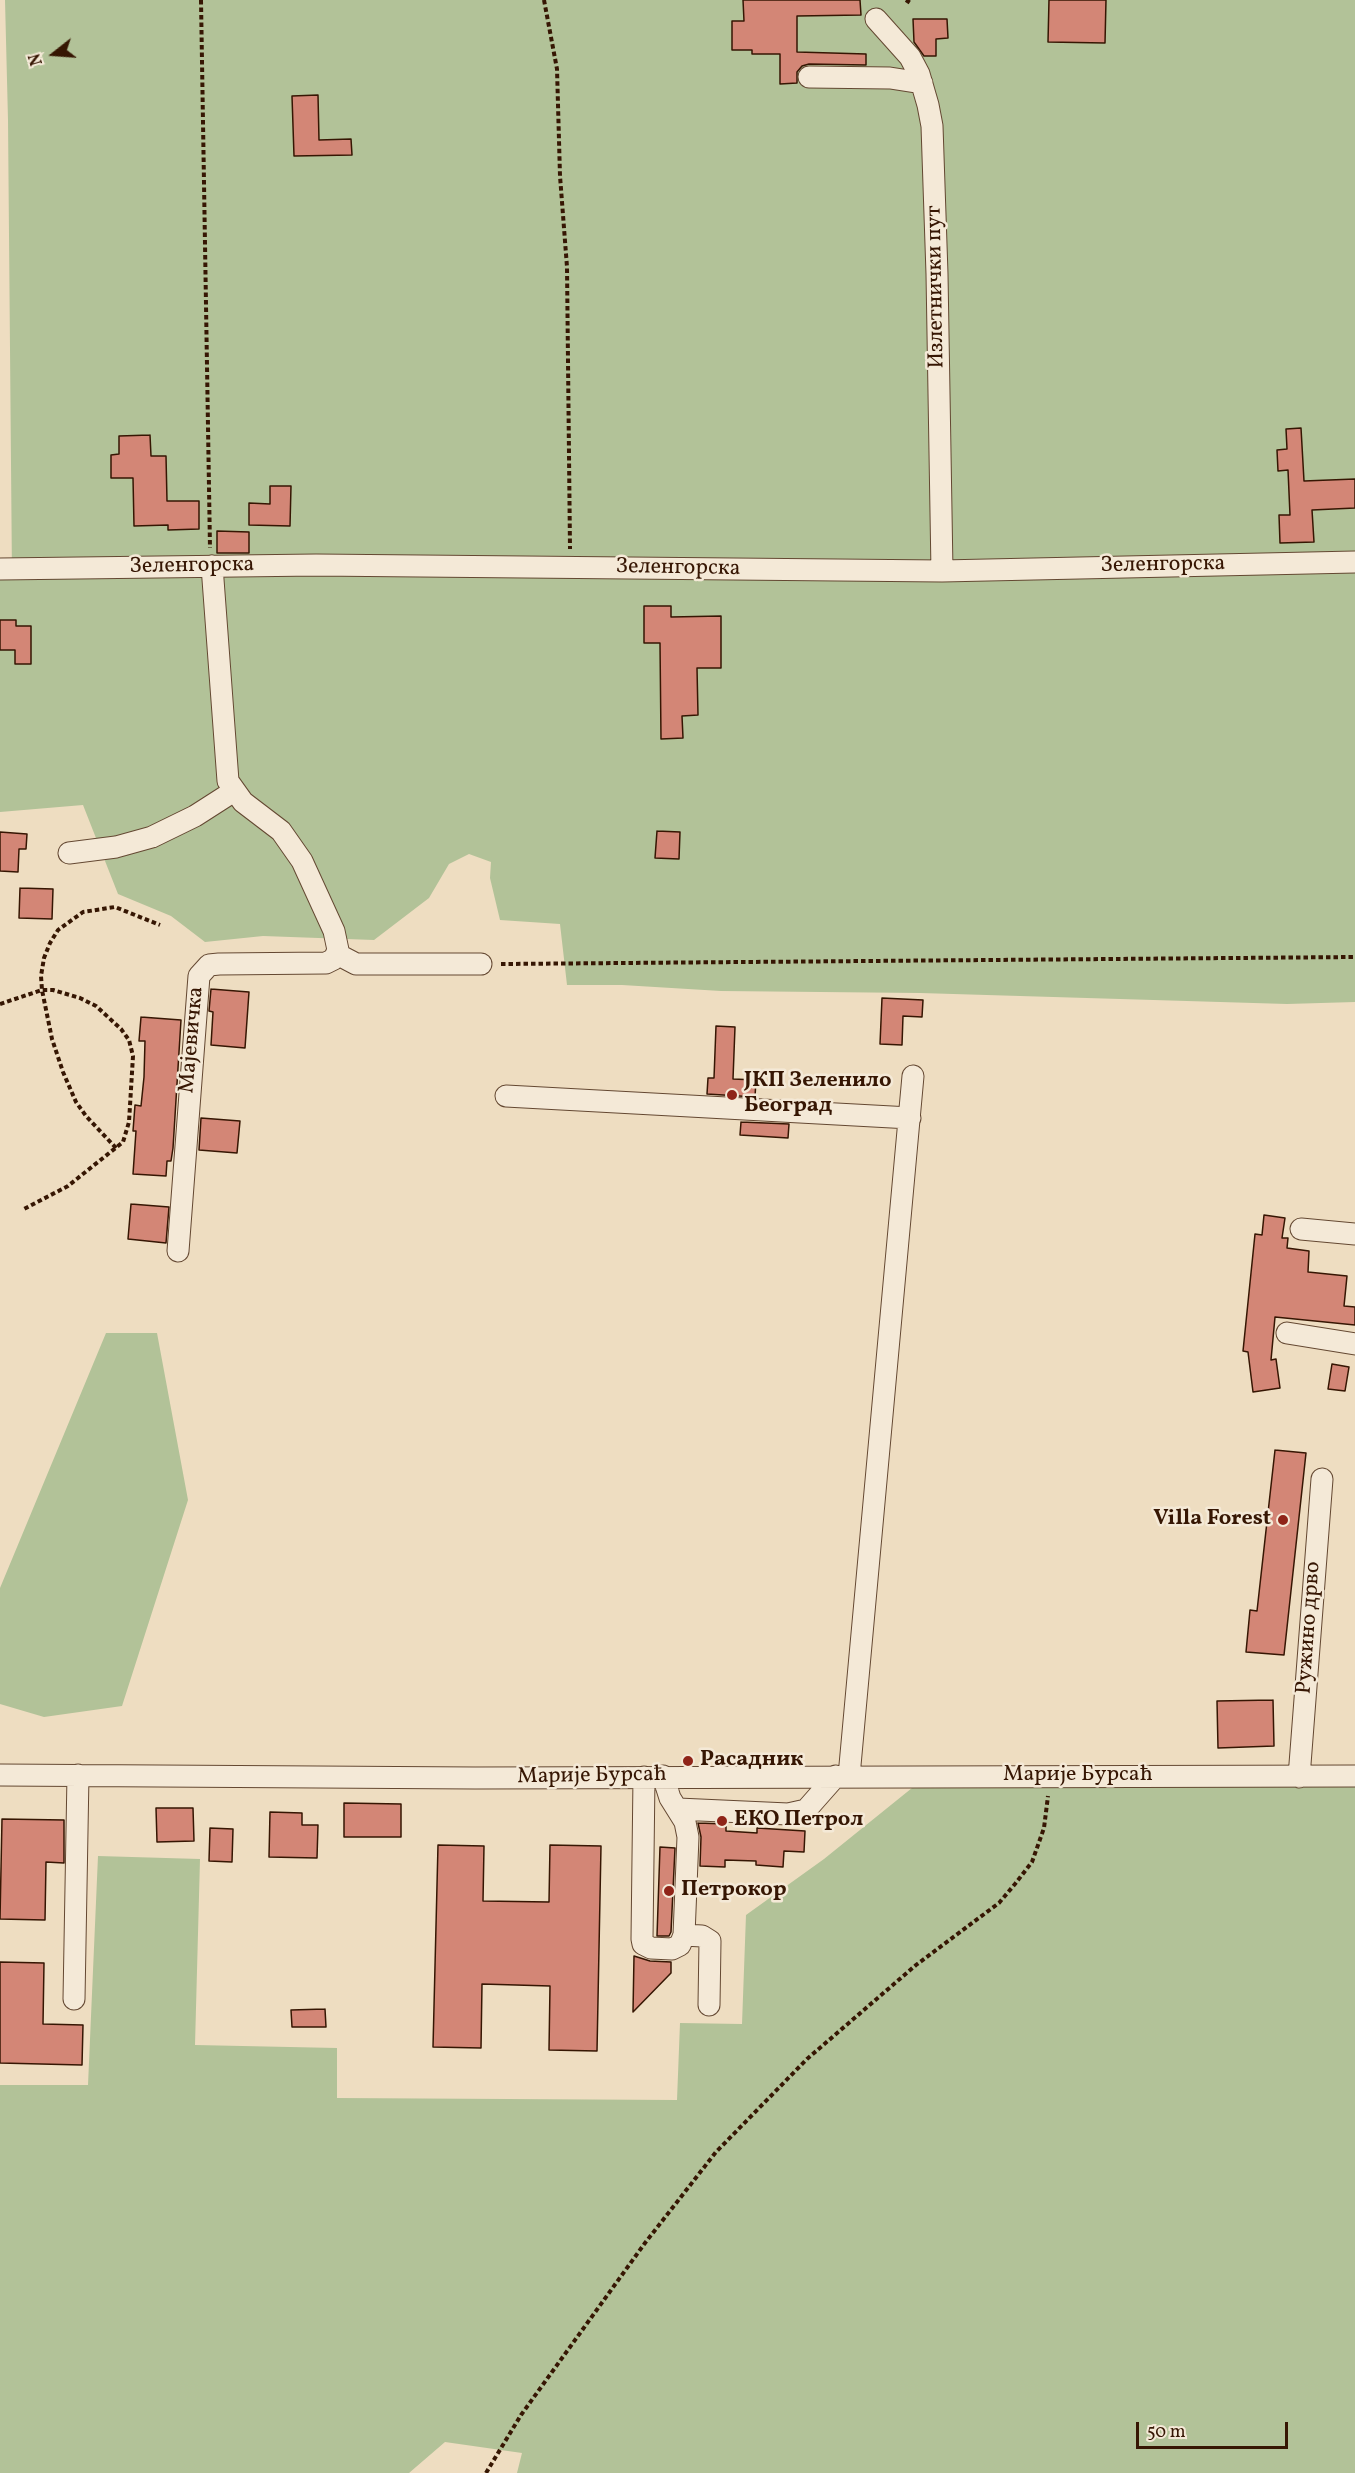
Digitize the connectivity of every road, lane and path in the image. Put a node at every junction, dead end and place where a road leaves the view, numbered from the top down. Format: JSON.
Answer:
{"nodes":[{"id":1,"x":201,"y":0,"type":"edge"},
{"id":2,"x":543,"y":0,"type":"edge"},
{"id":3,"x":906,"y":0,"type":"edge"},
{"id":4,"x":912,"y":4,"type":"dead end"},
{"id":5,"x":876,"y":19,"type":"dead end"},
{"id":6,"x":809,"y":77,"type":"dead end"},
{"id":7,"x":922,"y":83,"type":"junction"},
{"id":8,"x":1355,"y":562,"type":"edge"},
{"id":9,"x":212,"y":566,"type":"junction"},
{"id":10,"x":570,"y":568,"type":"junction"},
{"id":11,"x":0,"y":569,"type":"edge"},
{"id":12,"x":942,"y":571,"type":"junction"},
{"id":13,"x":234,"y":791,"type":"junction"},
{"id":14,"x":69,"y":853,"type":"dead end"},
{"id":15,"x":160,"y":925,"type":"dead end"},
{"id":16,"x":337,"y":954,"type":"junction"},
{"id":17,"x":1355,"y":957,"type":"edge"},
{"id":18,"x":482,"y":964,"type":"joint"},
{"id":19,"x":42,"y":990,"type":"junction"},
{"id":20,"x":0,"y":1004,"type":"edge"},
{"id":21,"x":913,"y":1076,"type":"dead end"},
{"id":22,"x":506,"y":1095,"type":"dead end"},
{"id":23,"x":910,"y":1118,"type":"junction"},
{"id":24,"x":116,"y":1148,"type":"junction"},
{"id":25,"x":24,"y":1209,"type":"dead end"},
{"id":26,"x":1301,"y":1229,"type":"dead end"},
{"id":27,"x":1355,"y":1234,"type":"edge"},
{"id":28,"x":178,"y":1251,"type":"dead end"},
{"id":29,"x":1287,"y":1333,"type":"dead end"},
{"id":30,"x":1355,"y":1344,"type":"edge"},
{"id":31,"x":1322,"y":1479,"type":"dead end"},
{"id":32,"x":0,"y":1761,"type":"edge"},
{"id":33,"x":45,"y":1774,"type":"junction"},
{"id":34,"x":0,"y":1775,"type":"edge"},
{"id":35,"x":78,"y":1775,"type":"junction"},
{"id":36,"x":842,"y":1776,"type":"junction"},
{"id":37,"x":1050,"y":1776,"type":"junction"},
{"id":38,"x":1355,"y":1776,"type":"edge"},
{"id":39,"x":653,"y":1777,"type":"junction"},
{"id":40,"x":1299,"y":1777,"type":"junction"},
{"id":41,"x":678,"y":1809,"type":"junction"},
{"id":42,"x":684,"y":1935,"type":"junction"},
{"id":43,"x":74,"y":1999,"type":"dead end"},
{"id":44,"x":709,"y":2005,"type":"dead end"},
{"id":45,"x":486,"y":2473,"type":"edge"}],
"edges":[{"from":1,"to":9,"type":"path"},
{"from":2,"to":10,"type":"path"},
{"from":3,"to":4,"type":"path"},
{"from":5,"to":7,"type":"street","name":"Излетнички пут"},
{"from":6,"to":7,"type":"street"},
{"from":7,"to":12,"type":"street","name":"Излетнички пут"},
{"from":8,"to":12,"type":"street","name":"Зеленгорска"},
{"from":9,"to":10,"type":"street","name":"Зеленгорска"},
{"from":9,"to":11,"type":"street","name":"Зеленгорска"},
{"from":9,"to":13,"type":"street"},
{"from":10,"to":12,"type":"street","name":"Зеленгорска"},
{"from":13,"to":14,"type":"street"},
{"from":13,"to":16,"type":"street"},
{"from":15,"to":19,"type":"path"},
{"from":16,"to":18,"type":"street"},
{"from":16,"to":28,"type":"street","name":"Мајевичка"},
{"from":17,"to":18,"type":"path"},
{"from":19,"to":20,"type":"path"},
{"from":19,"to":24,"type":"path"},
{"from":19,"to":24,"type":"path"},
{"from":21,"to":23,"type":"street"},
{"from":22,"to":23,"type":"street"},
{"from":23,"to":36,"type":"street"},
{"from":24,"to":25,"type":"path"},
{"from":26,"to":27,"type":"street"},
{"from":29,"to":30,"type":"street"},
{"from":31,"to":40,"type":"street","name":"Ружино дрво"},
{"from":32,"to":33,"type":"street","name":"Марије Бурсаћ"},
{"from":33,"to":34,"type":"street","name":"Марије Бурсаћ"},
{"from":33,"to":35,"type":"street","name":"Марије Бурсаћ"},
{"from":35,"to":39,"type":"street","name":"Марије Бурсаћ"},
{"from":35,"to":43,"type":"street"},
{"from":36,"to":37,"type":"street","name":"Марије Бурсаћ"},
{"from":36,"to":39,"type":"street","name":"Марије Бурсаћ"},
{"from":36,"to":41,"type":"street"},
{"from":37,"to":40,"type":"street","name":"Марије Бурсаћ"},
{"from":37,"to":45,"type":"path"},
{"from":38,"to":40,"type":"street","name":"Марије Бурсаћ"},
{"from":39,"to":41,"type":"street"},
{"from":39,"to":42,"type":"street"},
{"from":41,"to":42,"type":"street"},
{"from":42,"to":44,"type":"street"}]}
